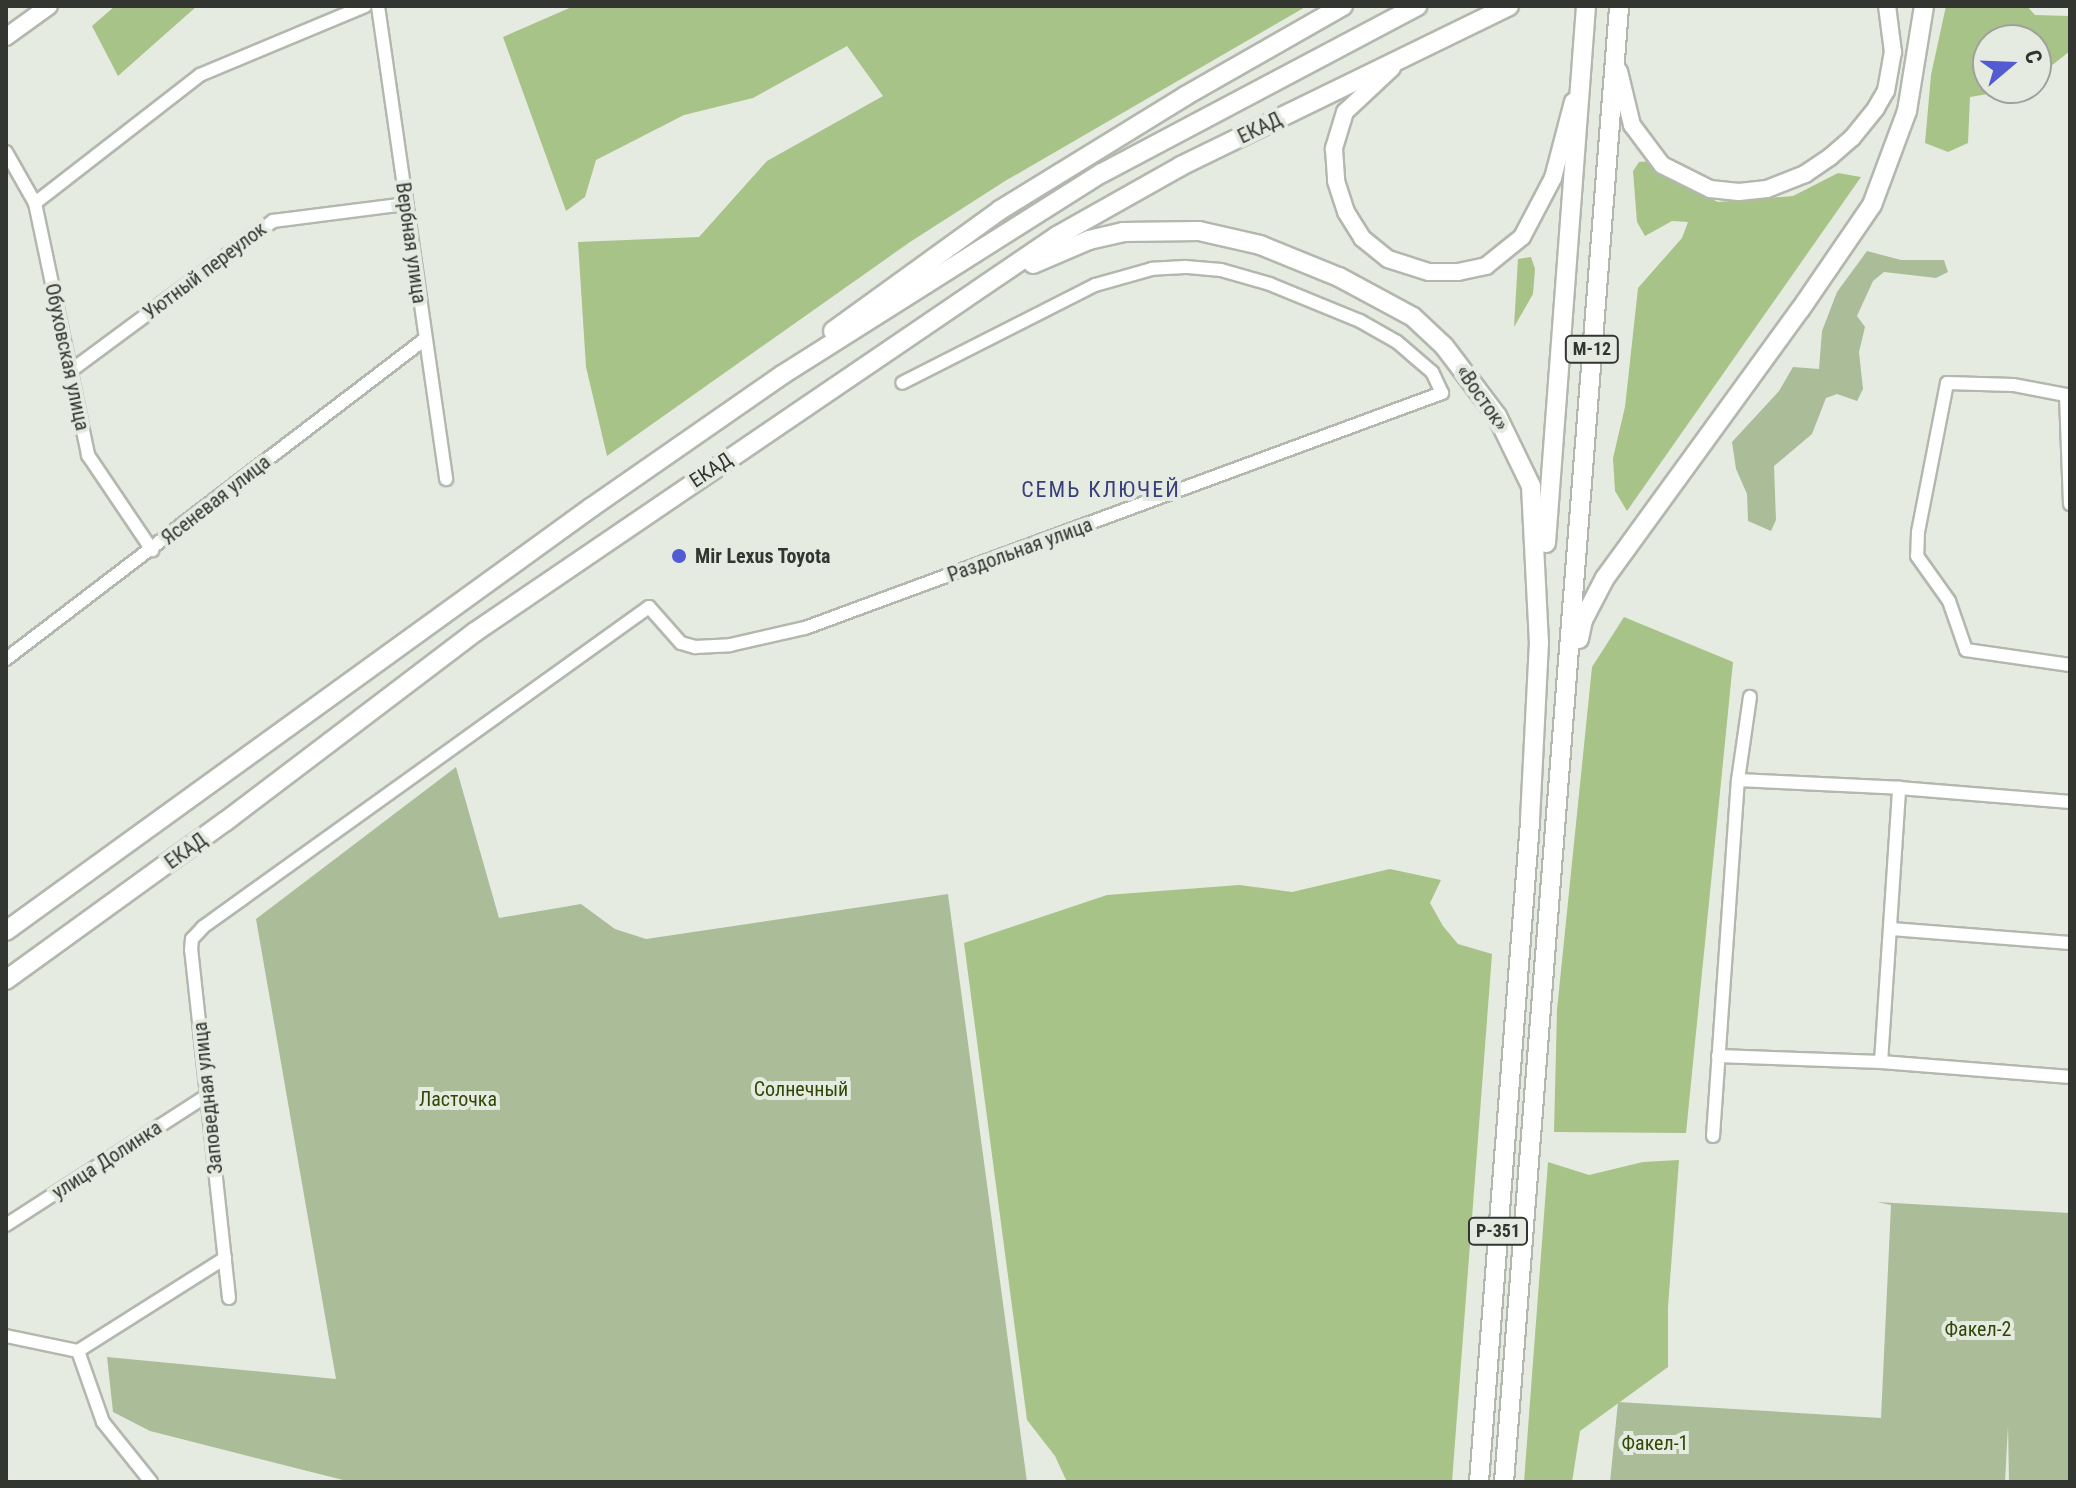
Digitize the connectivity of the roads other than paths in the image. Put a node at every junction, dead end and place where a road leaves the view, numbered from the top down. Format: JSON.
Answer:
{"nodes":[{"id":1,"x":49,"y":6,"type":"edge"},
{"id":2,"x":365,"y":6,"type":"edge"},
{"id":3,"x":378,"y":6,"type":"edge"},
{"id":4,"x":1343,"y":6,"type":"edge"},
{"id":5,"x":1418,"y":6,"type":"edge"},
{"id":6,"x":1509,"y":6,"type":"edge"},
{"id":7,"x":1619,"y":6,"type":"edge"},
{"id":8,"x":1887,"y":6,"type":"edge"},
{"id":9,"x":1924,"y":6,"type":"edge"},
{"id":10,"x":1586,"y":12,"type":"edge"},
{"id":11,"x":6,"y":37,"type":"edge"},
{"id":12,"x":1412,"y":53,"type":"junction"},
{"id":13,"x":6,"y":152,"type":"edge"},
{"id":14,"x":35,"y":203,"type":"junction"},
{"id":15,"x":405,"y":204,"type":"junction"},
{"id":16,"x":956,"y":302,"type":"junction"},
{"id":17,"x":425,"y":339,"type":"junction"},
{"id":18,"x":69,"y":372,"type":"junction"},
{"id":19,"x":782,"y":375,"type":"junction"},
{"id":20,"x":902,"y":383,"type":"dead end"},
{"id":21,"x":446,"y":479,"type":"dead end"},
{"id":22,"x":2070,"y":504,"type":"edge"},
{"id":23,"x":152,"y":550,"type":"junction"},
{"id":24,"x":1539,"y":642,"type":"junction"},
{"id":25,"x":6,"y":659,"type":"edge"},
{"id":26,"x":2070,"y":665,"type":"edge"},
{"id":27,"x":1566,"y":692,"type":"junction"},
{"id":28,"x":1750,"y":697,"type":"dead end"},
{"id":29,"x":1738,"y":780,"type":"junction"},
{"id":30,"x":1899,"y":788,"type":"junction"},
{"id":31,"x":2070,"y":802,"type":"edge"},
{"id":32,"x":1891,"y":929,"type":"junction"},
{"id":33,"x":6,"y":931,"type":"edge"},
{"id":34,"x":192,"y":939,"type":"joint"},
{"id":35,"x":2070,"y":943,"type":"edge"},
{"id":36,"x":6,"y":980,"type":"edge"},
{"id":37,"x":1543,"y":983,"type":"joint"},
{"id":38,"x":1718,"y":1056,"type":"junction"},
{"id":39,"x":1881,"y":1062,"type":"junction"},
{"id":40,"x":2070,"y":1077,"type":"edge"},
{"id":41,"x":208,"y":1095,"type":"junction"},
{"id":42,"x":1713,"y":1136,"type":"dead end"},
{"id":43,"x":6,"y":1225,"type":"edge"},
{"id":44,"x":225,"y":1258,"type":"junction"},
{"id":45,"x":229,"y":1298,"type":"dead end"},
{"id":46,"x":6,"y":1336,"type":"edge"},
{"id":47,"x":78,"y":1351,"type":"junction"},
{"id":48,"x":151,"y":1482,"type":"edge"},
{"id":49,"x":1479,"y":1482,"type":"edge"},
{"id":50,"x":1504,"y":1482,"type":"edge"}],
"edges":[{"from":1,"to":11,"type":"main road"},
{"from":2,"to":14,"type":"street"},
{"from":3,"to":15,"type":"street","name":"Вербная улица"},
{"from":4,"to":19,"type":"highway"},
{"from":5,"to":19,"type":"highway","name":"ЕКАД"},
{"from":6,"to":12,"type":"highway","name":"ЕКАД"},
{"from":7,"to":8,"type":"main road"},
{"from":7,"to":27,"type":"highway","number":"М-12"},
{"from":9,"to":27,"type":"highway"},
{"from":10,"to":12,"type":"main road"},
{"from":10,"to":24,"type":"highway"},
{"from":12,"to":16,"type":"highway","name":"ЕКАД"},
{"from":13,"to":14,"type":"street","name":"Обуховская улица"},
{"from":14,"to":18,"type":"street","name":"Обуховская улица"},
{"from":15,"to":17,"type":"street","name":"Вербная улица"},
{"from":15,"to":18,"type":"street","name":"Уютный переулок"},
{"from":16,"to":24,"type":"highway","name":"«Восток»"},
{"from":16,"to":36,"type":"highway","name":"ЕКАД"},
{"from":17,"to":21,"type":"street","name":"Вербная улица"},
{"from":17,"to":23,"type":"street","name":"Ясеневая улица"},
{"from":18,"to":23,"type":"street","name":"Обуховская улица"},
{"from":19,"to":33,"type":"highway","name":"ЕКАД"},
{"from":20,"to":34,"type":"street","name":"Раздольная улица"},
{"from":22,"to":26,"type":"street"},
{"from":23,"to":25,"type":"street","name":"Ясеневая улица"},
{"from":24,"to":49,"type":"highway","name":"«Восток»","number":"Р-351"},
{"from":27,"to":37,"type":"highway","number":"М-12"},
{"from":28,"to":29,"type":"street"},
{"from":29,"to":30,"type":"street"},
{"from":29,"to":38,"type":"street"},
{"from":30,"to":31,"type":"street"},
{"from":30,"to":32,"type":"street"},
{"from":32,"to":35,"type":"street"},
{"from":32,"to":39,"type":"street"},
{"from":34,"to":41,"type":"street","name":"Заповедная улица"},
{"from":37,"to":50,"type":"highway","number":"Р-351"},
{"from":38,"to":39,"type":"street"},
{"from":38,"to":42,"type":"street"},
{"from":39,"to":40,"type":"street"},
{"from":41,"to":43,"type":"street","name":"улица Долинка"},
{"from":41,"to":44,"type":"street","name":"Заповедная улица"},
{"from":44,"to":45,"type":"street","name":"Заповедная улица"},
{"from":44,"to":47,"type":"street"},
{"from":46,"to":47,"type":"street"},
{"from":47,"to":48,"type":"street"}]}
